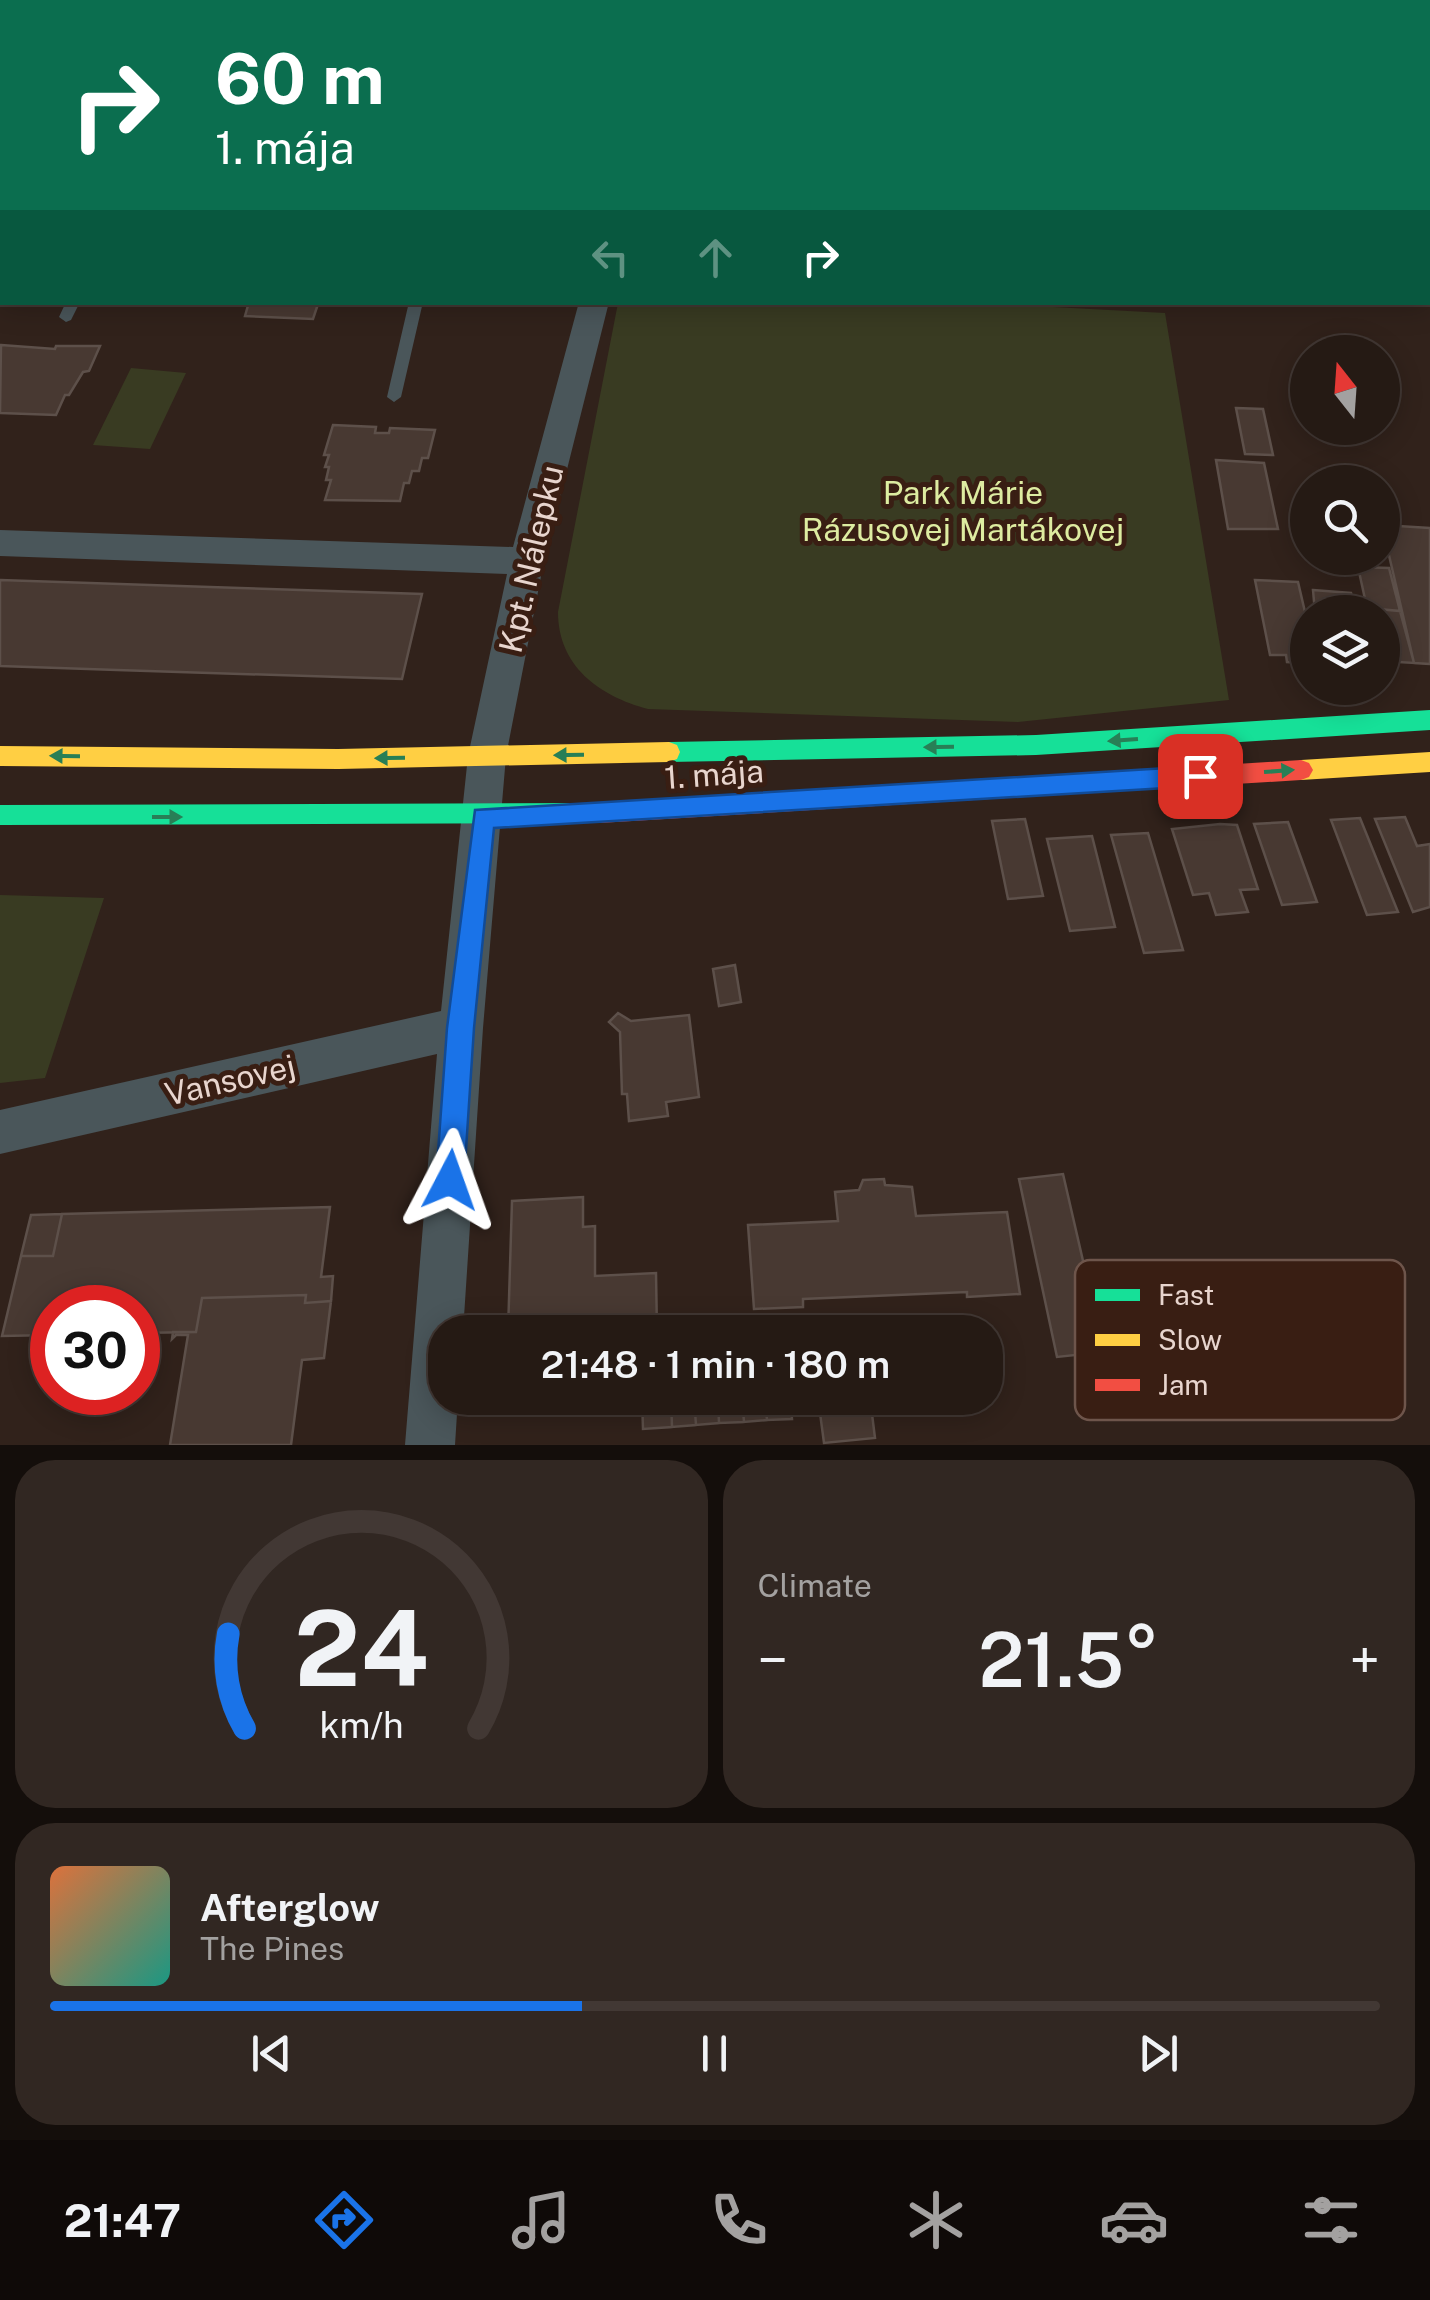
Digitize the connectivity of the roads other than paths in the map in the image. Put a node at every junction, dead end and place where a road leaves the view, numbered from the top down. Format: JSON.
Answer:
{"nodes":[{"id":1,"x":415,"y":305,"type":"edge"},
{"id":2,"x":593,"y":305,"type":"edge"},
{"id":3,"x":394,"y":397,"type":"dead end"},
{"id":4,"x":0,"y":543,"type":"edge"},
{"id":5,"x":527,"y":561,"type":"junction"},
{"id":6,"x":1430,"y":720,"type":"edge"},
{"id":7,"x":0,"y":756,"type":"edge"},
{"id":8,"x":488,"y":756,"type":"junction"},
{"id":9,"x":1430,"y":762,"type":"edge"},
{"id":10,"x":0,"y":815,"type":"edge"},
{"id":11,"x":483,"y":818,"type":"junction"},
{"id":12,"x":460,"y":1028,"type":"junction"},
{"id":13,"x":0,"y":1132,"type":"edge"},
{"id":14,"x":430,"y":1445,"type":"edge"}],
"edges":[{"from":1,"to":3,"type":"lane"},
{"from":2,"to":5,"type":"street","name":"Kpt. Nálepku"},
{"from":4,"to":5,"type":"street"},
{"from":5,"to":8,"type":"street","name":"Kpt. Nálepku"},
{"from":6,"to":8,"type":"main road","name":"1. mája","one_way":true},
{"from":8,"to":7,"type":"main road","name":"1. mája","one_way":true},
{"from":8,"to":11,"type":"street","name":"Kpt. Nálepku"},
{"from":11,"to":9,"type":"main road","name":"1. mája","one_way":true},
{"from":10,"to":11,"type":"main road","name":"1. mája","one_way":true},
{"from":11,"to":12,"type":"street","name":"Kpt. Nálepku"},
{"from":12,"to":13,"type":"street","name":"Vansovej"},
{"from":12,"to":14,"type":"street","name":"Kpt. Nálepku"}]}
